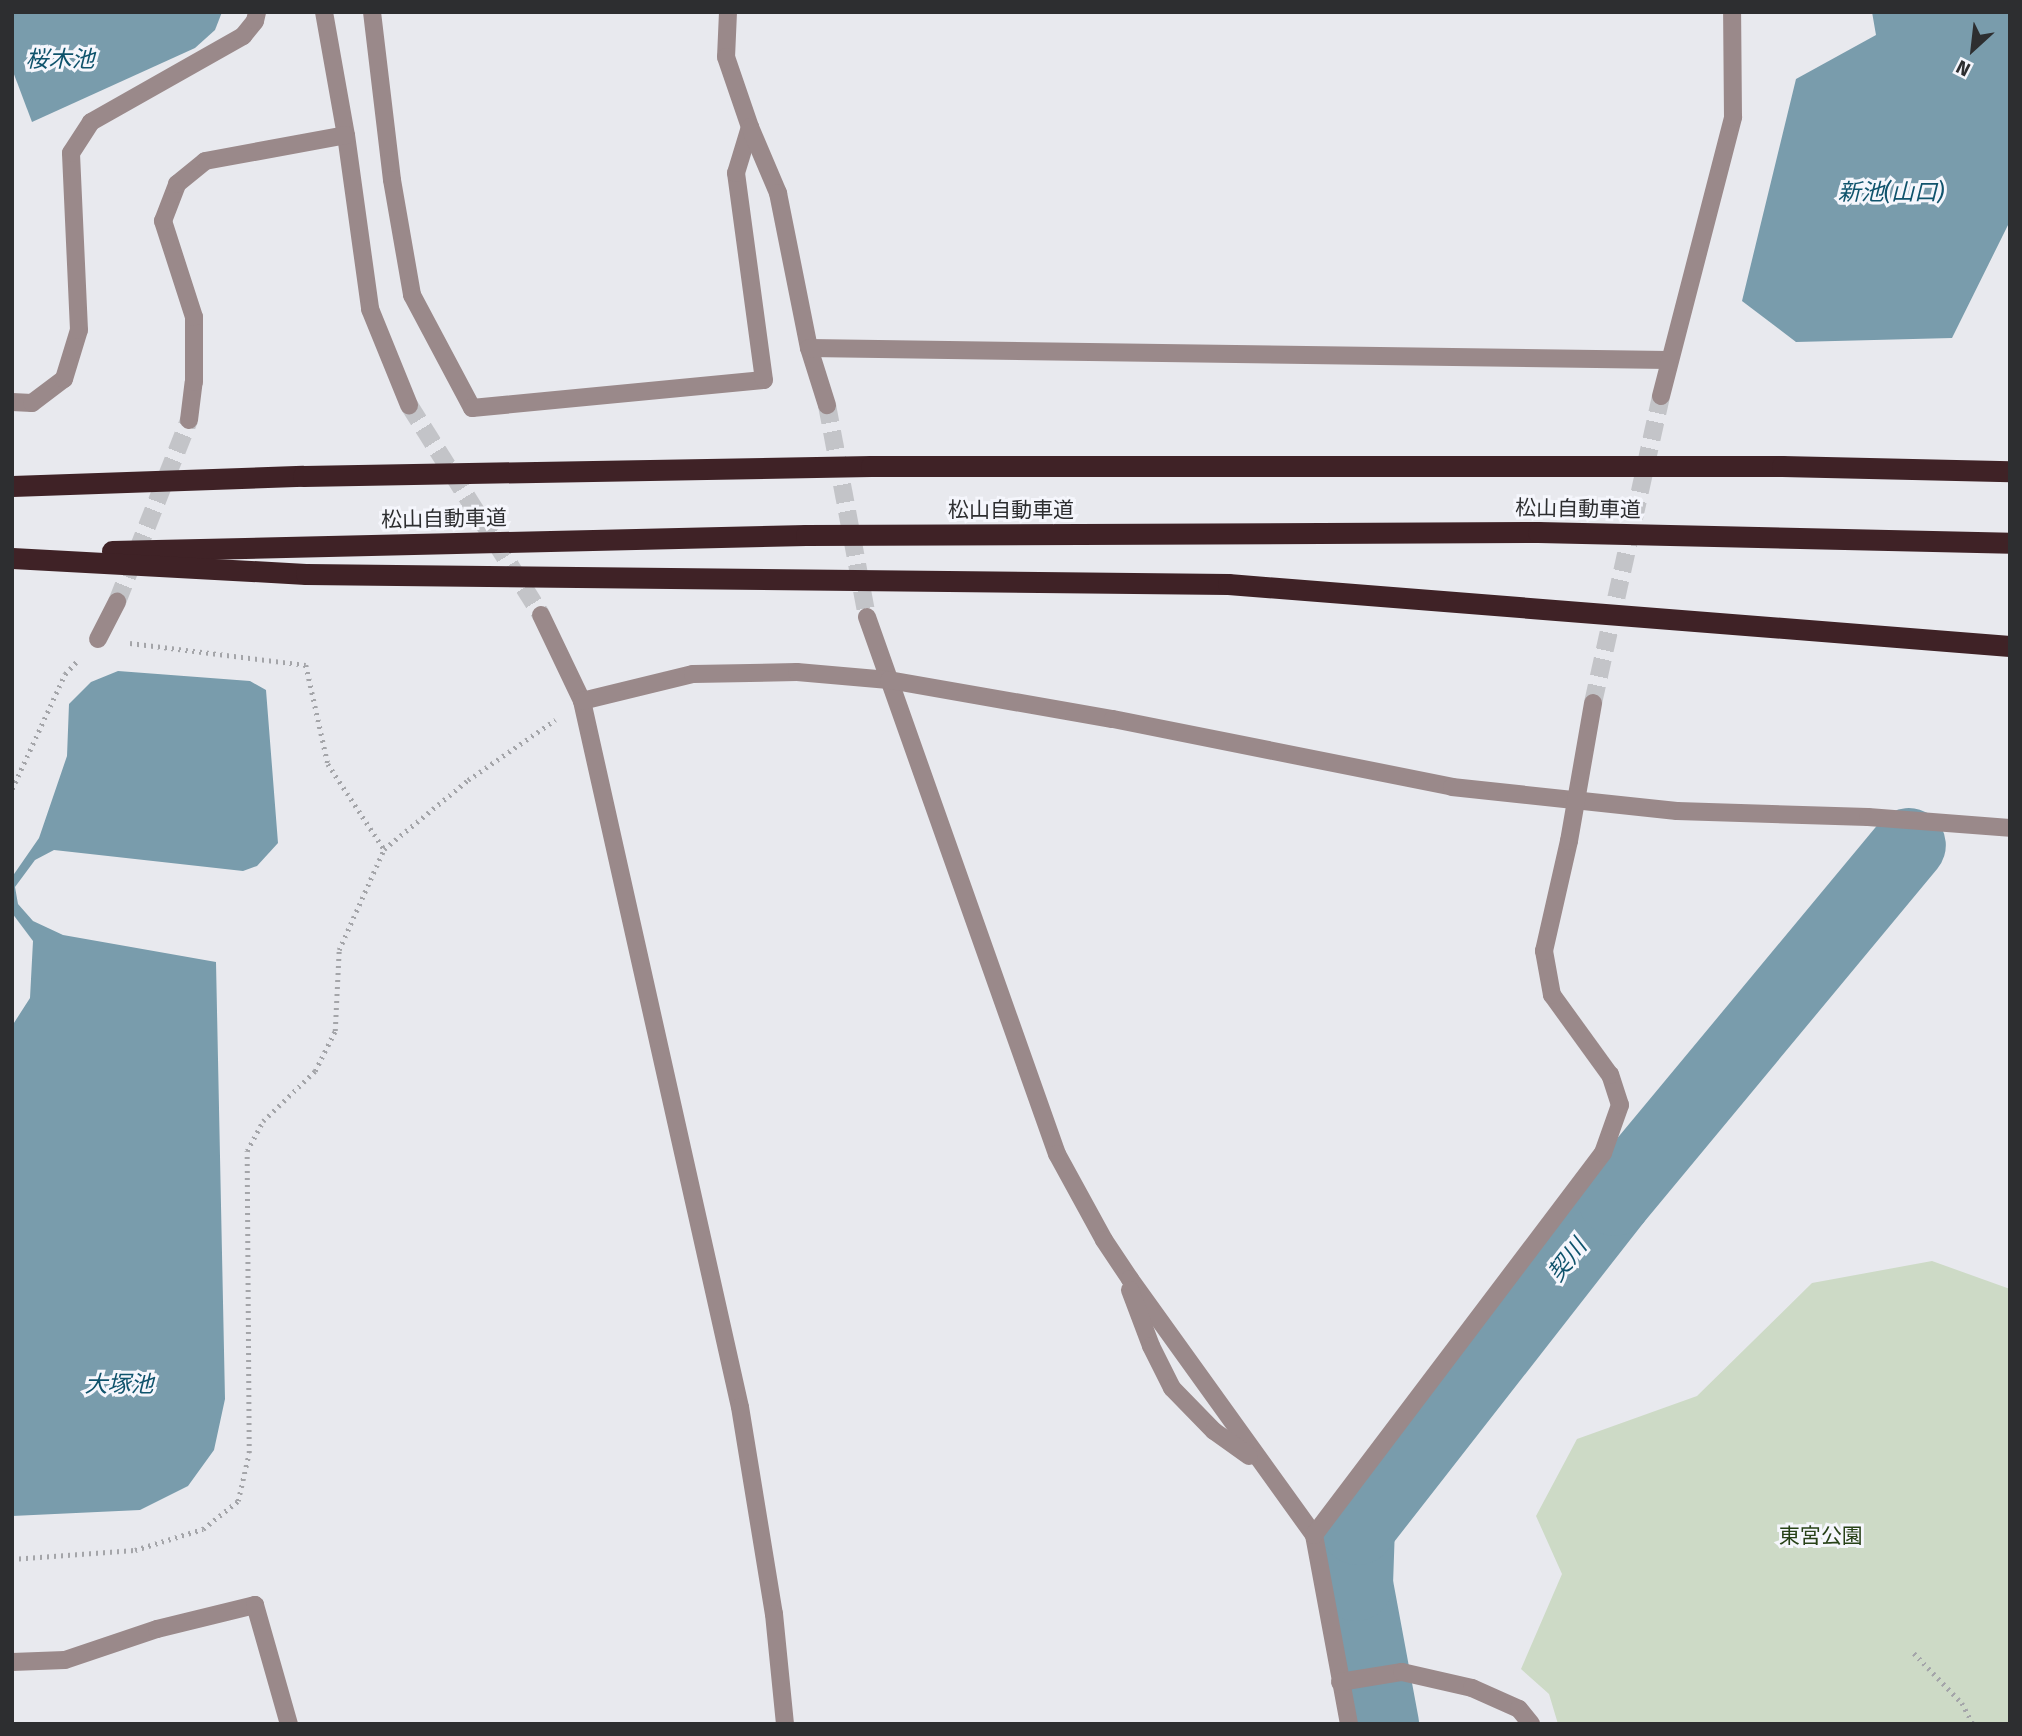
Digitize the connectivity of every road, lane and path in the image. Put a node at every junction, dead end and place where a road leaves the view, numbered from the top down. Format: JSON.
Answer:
{"nodes":[{"id":1,"x":257,"y":12,"type":"edge"},
{"id":2,"x":324,"y":12,"type":"edge"},
{"id":3,"x":372,"y":12,"type":"edge"},
{"id":4,"x":728,"y":12,"type":"edge"},
{"id":5,"x":1732,"y":12,"type":"edge"},
{"id":6,"x":750,"y":127,"type":"junction"},
{"id":7,"x":346,"y":135,"type":"junction"},
{"id":8,"x":809,"y":348,"type":"junction"},
{"id":9,"x":1668,"y":360,"type":"junction"},
{"id":10,"x":1661,"y":396,"type":"tunnel mouth"},
{"id":11,"x":12,"y":402,"type":"edge"},
{"id":12,"x":409,"y":405,"type":"tunnel mouth"},
{"id":13,"x":827,"y":405,"type":"tunnel mouth"},
{"id":14,"x":189,"y":420,"type":"tunnel mouth"},
{"id":15,"x":2010,"y":460,"type":"edge"},
{"id":16,"x":1782,"y":466,"type":"junction"},
{"id":17,"x":2010,"y":471,"type":"edge"},
{"id":18,"x":12,"y":486,"type":"edge"},
{"id":19,"x":2010,"y":543,"type":"edge"},
{"id":20,"x":12,"y":556,"type":"edge"},
{"id":21,"x":117,"y":602,"type":"tunnel mouth"},
{"id":22,"x":541,"y":615,"type":"tunnel mouth"},
{"id":23,"x":867,"y":617,"type":"tunnel mouth"},
{"id":24,"x":98,"y":639,"type":"junction"},
{"id":25,"x":2010,"y":646,"type":"edge"},
{"id":26,"x":889,"y":680,"type":"junction"},
{"id":27,"x":582,"y":701,"type":"junction"},
{"id":28,"x":1593,"y":703,"type":"tunnel mouth"},
{"id":29,"x":12,"y":789,"type":"edge"},
{"id":30,"x":1577,"y":798,"type":"junction"},
{"id":31,"x":2010,"y":828,"type":"edge"},
{"id":32,"x":384,"y":849,"type":"junction"},
{"id":33,"x":1130,"y":1279,"type":"junction"},
{"id":34,"x":1263,"y":1466,"type":"junction"},
{"id":35,"x":1314,"y":1535,"type":"junction"},
{"id":36,"x":12,"y":1559,"type":"edge"},
{"id":37,"x":1914,"y":1653,"type":"dead end"},
{"id":38,"x":12,"y":1662,"type":"edge"},
{"id":39,"x":1340,"y":1682,"type":"junction"},
{"id":40,"x":289,"y":1724,"type":"edge"},
{"id":41,"x":785,"y":1724,"type":"edge"},
{"id":42,"x":1349,"y":1724,"type":"edge"},
{"id":43,"x":1531,"y":1724,"type":"edge"},
{"id":44,"x":1973,"y":1724,"type":"edge"}],
"edges":[{"from":1,"to":11,"type":"street"},
{"from":2,"to":7,"type":"street"},
{"from":3,"to":6,"type":"street"},
{"from":4,"to":6,"type":"street"},
{"from":5,"to":9,"type":"street"},
{"from":6,"to":8,"type":"street"},
{"from":7,"to":12,"type":"street"},
{"from":7,"to":14,"type":"street"},
{"from":8,"to":9,"type":"street"},
{"from":8,"to":13,"type":"street"},
{"from":9,"to":10,"type":"street"},
{"from":15,"to":16,"type":"highway"},
{"from":16,"to":17,"type":"highway","name":"松山自動車道"},
{"from":16,"to":18,"type":"highway","name":"松山自動車道"},
{"from":19,"to":20,"type":"highway","name":"松山自動車道"},
{"from":20,"to":25,"type":"highway"},
{"from":21,"to":24,"type":"street"},
{"from":22,"to":27,"type":"street"},
{"from":23,"to":26,"type":"street"},
{"from":24,"to":29,"type":"path"},
{"from":24,"to":32,"type":"path"},
{"from":26,"to":27,"type":"street"},
{"from":26,"to":30,"type":"street"},
{"from":26,"to":33,"type":"street"},
{"from":27,"to":32,"type":"path"},
{"from":27,"to":41,"type":"street"},
{"from":28,"to":30,"type":"street"},
{"from":30,"to":31,"type":"street"},
{"from":30,"to":35,"type":"street"},
{"from":32,"to":36,"type":"path"},
{"from":33,"to":34,"type":"street"},
{"from":33,"to":34,"type":"street"},
{"from":34,"to":35,"type":"street"},
{"from":35,"to":39,"type":"street"},
{"from":37,"to":44,"type":"path"},
{"from":38,"to":40,"type":"street"},
{"from":39,"to":42,"type":"street"},
{"from":39,"to":43,"type":"street"}]}
